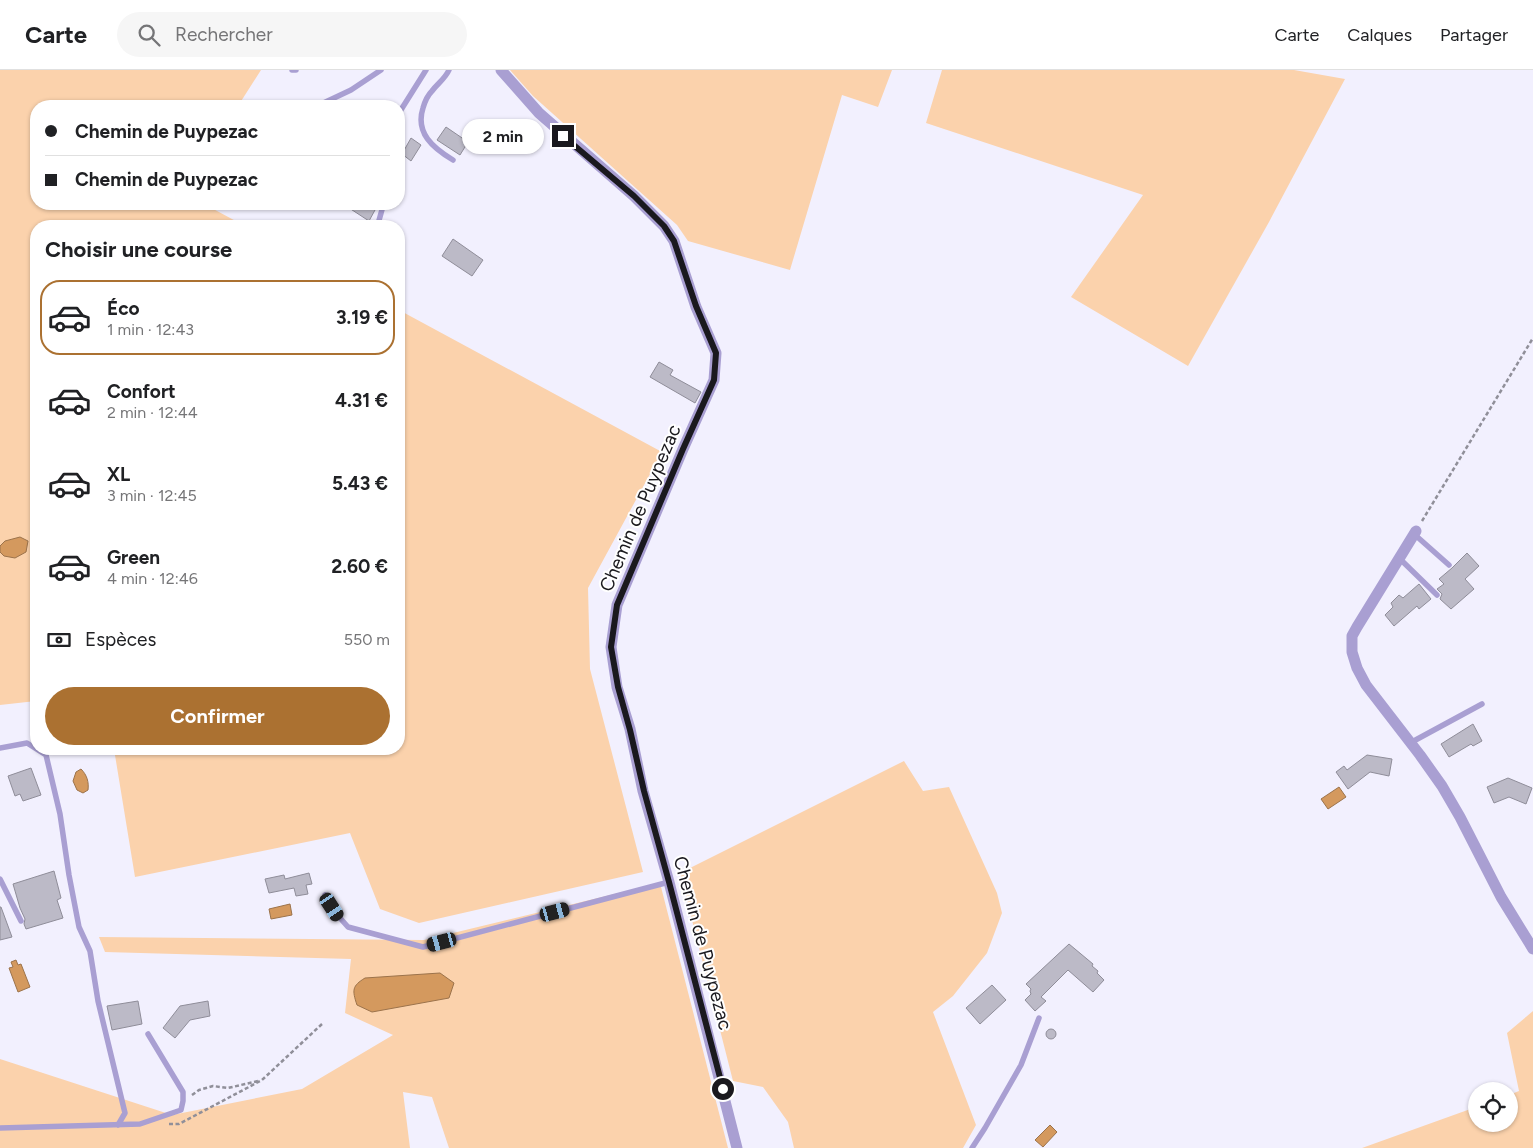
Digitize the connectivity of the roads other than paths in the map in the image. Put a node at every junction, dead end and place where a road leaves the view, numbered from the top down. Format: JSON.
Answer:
{"nodes":[{"id":1,"x":381,"y":70,"type":"edge"},
{"id":2,"x":426,"y":70,"type":"edge"},
{"id":3,"x":450,"y":70,"type":"edge"},
{"id":4,"x":501,"y":70,"type":"edge"},
{"id":5,"x":330,"y":100,"type":"edge"},
{"id":6,"x":405,"y":103,"type":"edge"},
{"id":7,"x":453,"y":160,"type":"dead end"},
{"id":8,"x":1415,"y":533,"type":"joint"},
{"id":9,"x":1400,"y":558,"type":"junction"},
{"id":10,"x":1449,"y":565,"type":"dead end"},
{"id":11,"x":1437,"y":595,"type":"dead end"},
{"id":12,"x":1482,"y":704,"type":"dead end"},
{"id":13,"x":1410,"y":743,"type":"junction"},
{"id":14,"x":30,"y":745,"type":"edge"},
{"id":15,"x":0,"y":748,"type":"edge"},
{"id":16,"x":46,"y":755,"type":"edge"},
{"id":17,"x":0,"y":879,"type":"edge"},
{"id":18,"x":669,"y":882,"type":"junction"},
{"id":19,"x":325,"y":895,"type":"dead end"},
{"id":20,"x":21,"y":921,"type":"dead end"},
{"id":21,"x":1533,"y":949,"type":"edge"},
{"id":22,"x":1039,"y":1018,"type":"dead end"},
{"id":23,"x":148,"y":1034,"type":"dead end"},
{"id":24,"x":118,"y":1125,"type":"junction"},
{"id":25,"x":0,"y":1128,"type":"edge"},
{"id":26,"x":737,"y":1148,"type":"edge"},
{"id":27,"x":972,"y":1148,"type":"edge"}],
"edges":[{"from":1,"to":5,"type":"lane"},
{"from":2,"to":6,"type":"lane"},
{"from":3,"to":7,"type":"lane"},
{"from":4,"to":18,"type":"street","name":"Chemin de Puypezac"},
{"from":8,"to":9,"type":"street"},
{"from":8,"to":10,"type":"lane"},
{"from":9,"to":11,"type":"lane"},
{"from":9,"to":13,"type":"street"},
{"from":12,"to":13,"type":"lane"},
{"from":13,"to":21,"type":"street"},
{"from":14,"to":15,"type":"lane"},
{"from":16,"to":24,"type":"lane"},
{"from":17,"to":20,"type":"lane"},
{"from":18,"to":19,"type":"lane"},
{"from":18,"to":26,"type":"street","name":"Chemin de Puypezac"},
{"from":22,"to":27,"type":"lane"},
{"from":23,"to":24,"type":"lane"},
{"from":24,"to":25,"type":"lane"}]}
